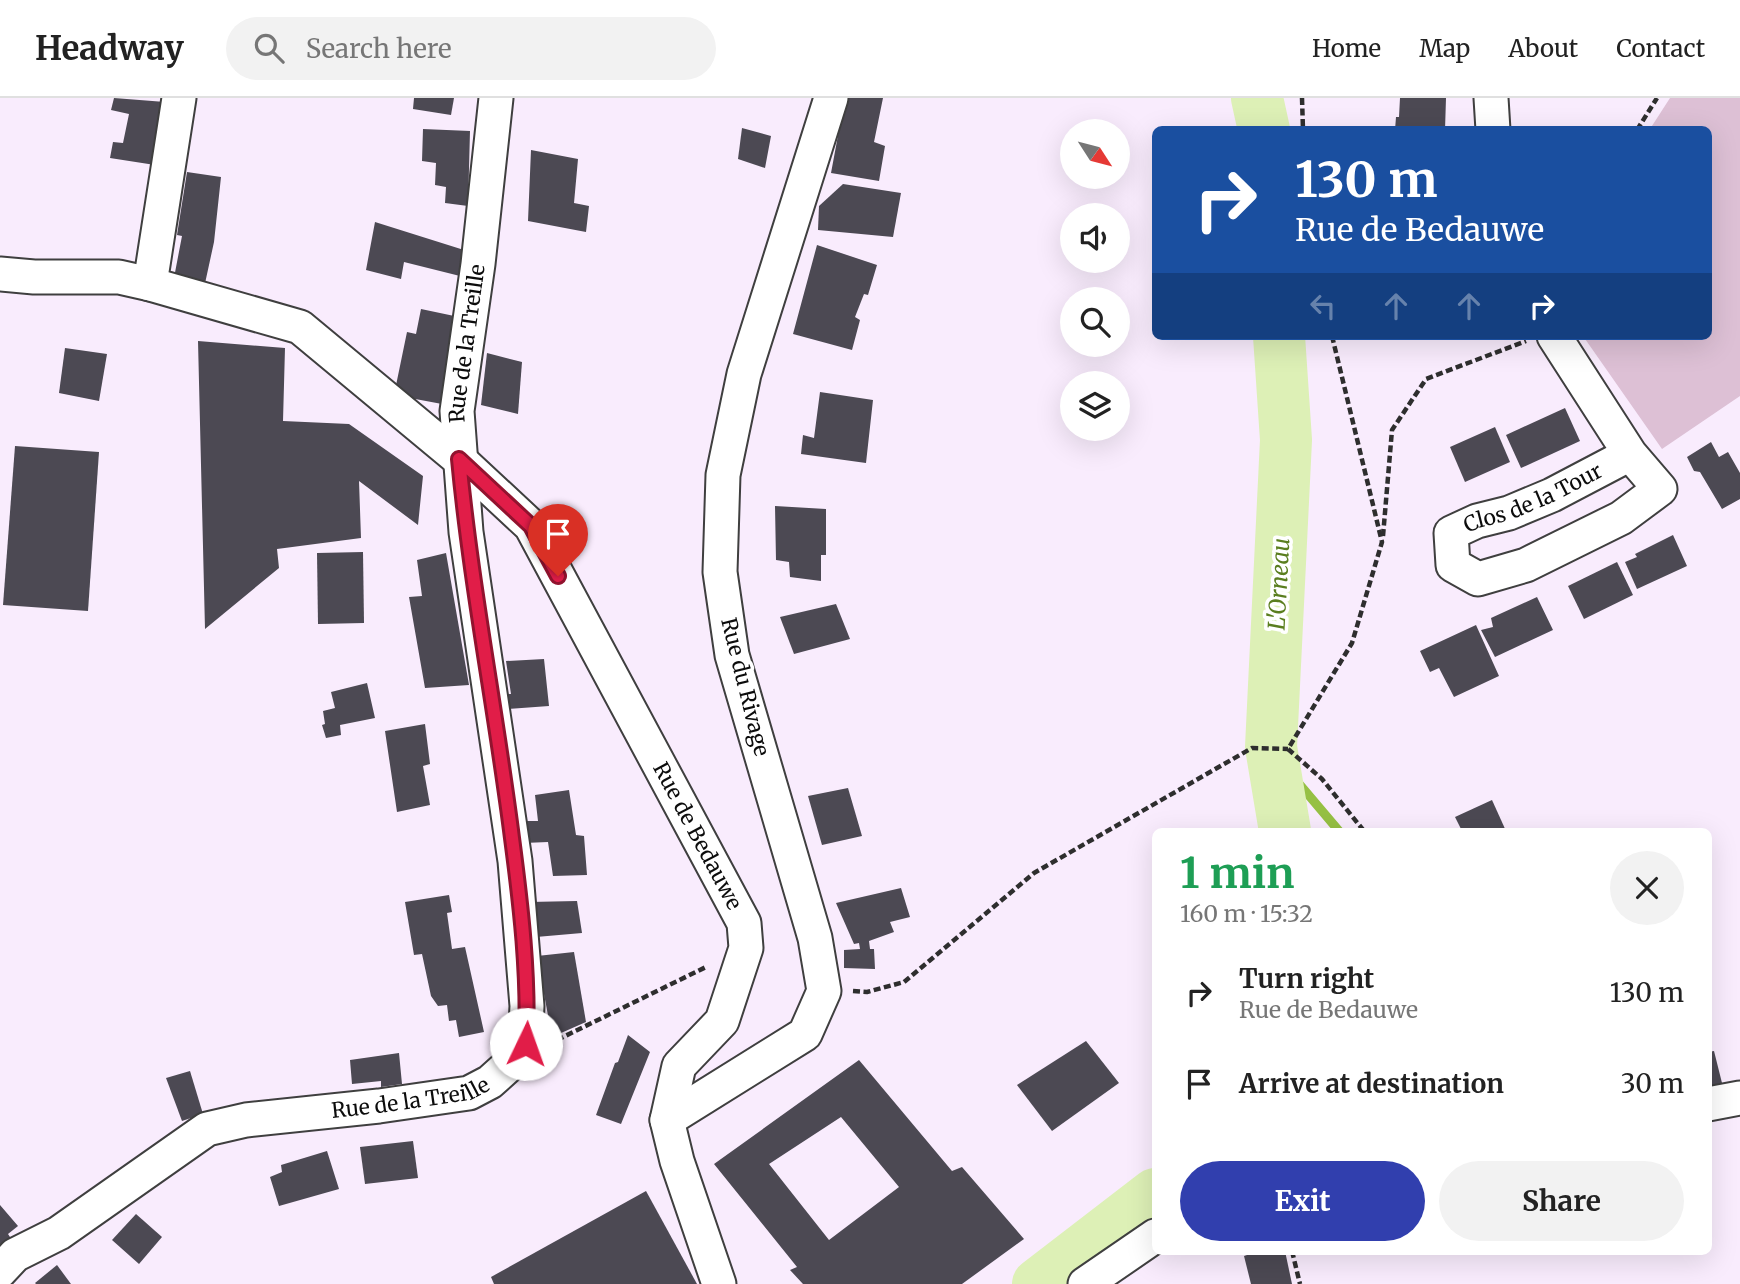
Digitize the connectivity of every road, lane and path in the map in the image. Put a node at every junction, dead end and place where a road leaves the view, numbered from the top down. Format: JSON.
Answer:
{"nodes":[{"id":1,"x":179,"y":98,"type":"edge"},
{"id":2,"x":496,"y":98,"type":"edge"},
{"id":3,"x":831,"y":98,"type":"edge"},
{"id":4,"x":1302,"y":98,"type":"edge"},
{"id":5,"x":1491,"y":98,"type":"edge"},
{"id":6,"x":1657,"y":98,"type":"edge"},
{"id":7,"x":1303,"y":126,"type":"edge"},
{"id":8,"x":1493,"y":126,"type":"edge"},
{"id":9,"x":1640,"y":126,"type":"edge"},
{"id":10,"x":0,"y":274,"type":"edge"},
{"id":11,"x":150,"y":284,"type":"junction"},
{"id":12,"x":1333,"y":340,"type":"edge"},
{"id":13,"x":1535,"y":340,"type":"edge"},
{"id":14,"x":1543,"y":340,"type":"edge"},
{"id":15,"x":1630,"y":454,"type":"junction"},
{"id":16,"x":459,"y":459,"type":"junction"},
{"id":17,"x":1382,"y":542,"type":"junction"},
{"id":18,"x":1288,"y":749,"type":"junction"},
{"id":19,"x":1362,"y":828,"type":"edge"},
{"id":20,"x":747,"y":948,"type":"junction"},
{"id":21,"x":824,"y":991,"type":"junction"},
{"id":22,"x":526,"y":1044,"type":"junction"},
{"id":23,"x":1740,"y":1097,"type":"edge"},
{"id":24,"x":1712,"y":1103,"type":"edge"},
{"id":25,"x":667,"y":1120,"type":"junction"},
{"id":26,"x":1152,"y":1238,"type":"edge"},
{"id":27,"x":1293,"y":1255,"type":"edge"},
{"id":28,"x":0,"y":1270,"type":"edge"},
{"id":29,"x":719,"y":1284,"type":"edge"},
{"id":30,"x":1085,"y":1284,"type":"edge"},
{"id":31,"x":1300,"y":1284,"type":"edge"}],
"edges":[{"from":1,"to":11,"type":"street"},
{"from":2,"to":16,"type":"street","name":"Rue de la Treille"},
{"from":3,"to":21,"type":"street","name":"Rue du Rivage"},
{"from":4,"to":7,"type":"path"},
{"from":5,"to":8,"type":"street"},
{"from":6,"to":9,"type":"path"},
{"from":10,"to":11,"type":"street","name":"Rue de Bedauwe"},
{"from":11,"to":16,"type":"street","name":"Rue de Bedauwe"},
{"from":12,"to":17,"type":"path"},
{"from":13,"to":17,"type":"path"},
{"from":14,"to":15,"type":"street","name":"Clos de la Tour"},
{"from":15,"to":15,"type":"street","name":"Clos de la Tour"},
{"from":16,"to":20,"type":"street","name":"Rue de Bedauwe"},
{"from":16,"to":22,"type":"street","name":"Rue de la Treille"},
{"from":17,"to":18,"type":"path"},
{"from":18,"to":19,"type":"path"},
{"from":18,"to":21,"type":"path"},
{"from":20,"to":22,"type":"path"},
{"from":20,"to":25,"type":"street"},
{"from":21,"to":25,"type":"street"},
{"from":22,"to":28,"type":"street","name":"Rue de la Treille"},
{"from":23,"to":24,"type":"street"},
{"from":25,"to":29,"type":"street"},
{"from":26,"to":30,"type":"street"},
{"from":27,"to":31,"type":"path"}]}
